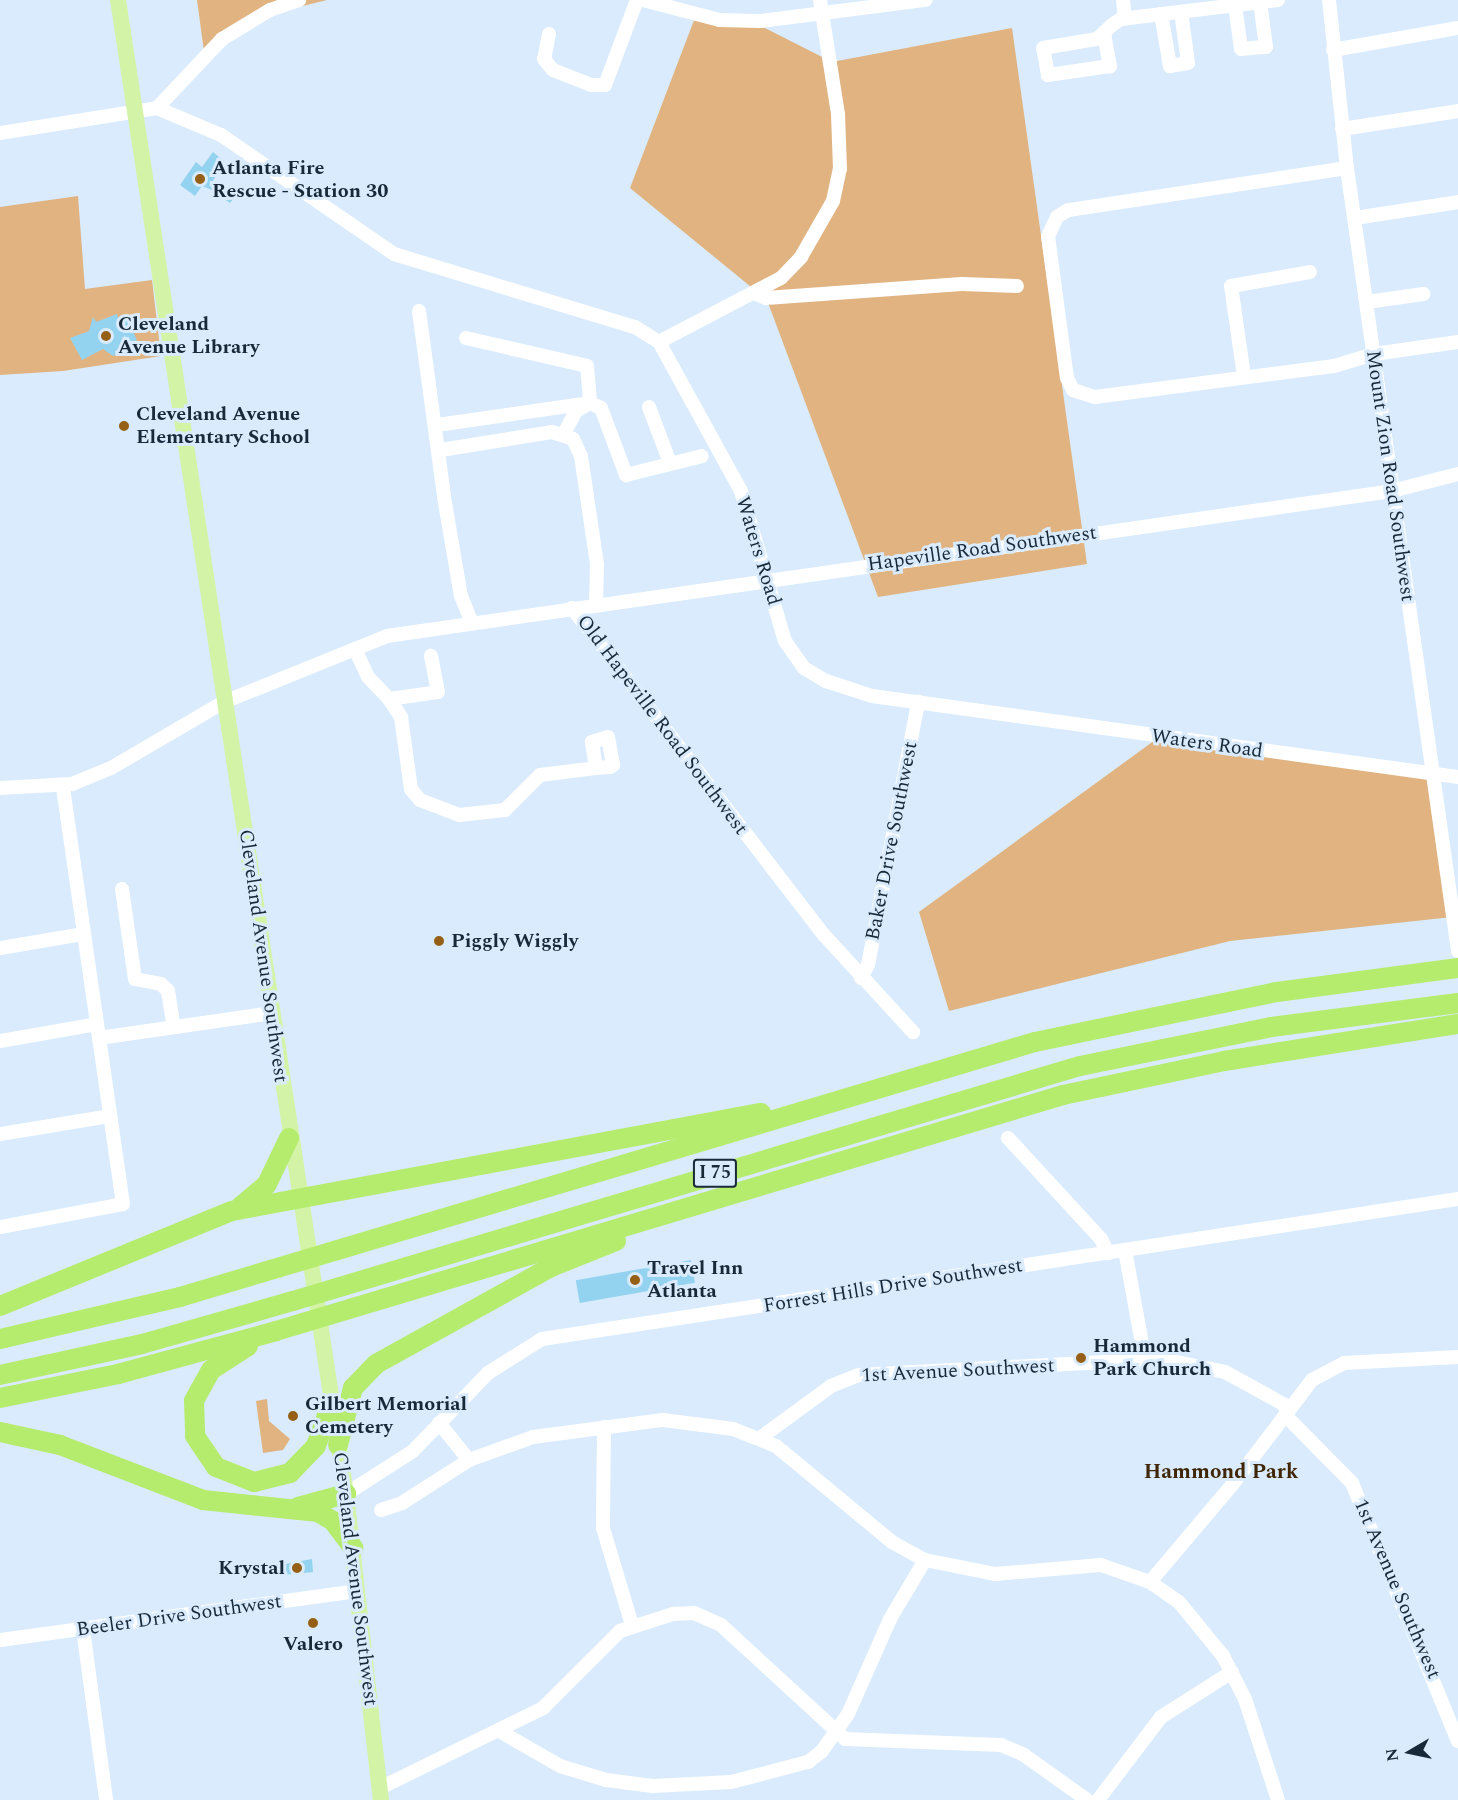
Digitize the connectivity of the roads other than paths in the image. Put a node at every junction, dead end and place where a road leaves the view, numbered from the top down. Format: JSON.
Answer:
{"nodes":[{"id":1,"x":118,"y":0,"type":"edge"},
{"id":2,"x":299,"y":0,"type":"edge"},
{"id":3,"x":637,"y":0,"type":"edge"},
{"id":4,"x":643,"y":0,"type":"edge"},
{"id":5,"x":926,"y":0,"type":"edge"},
{"id":6,"x":1123,"y":0,"type":"edge"},
{"id":7,"x":1278,"y":0,"type":"edge"},
{"id":8,"x":1329,"y":0,"type":"edge"},
{"id":9,"x":1260,"y":2,"type":"junction"},
{"id":10,"x":1235,"y":5,"type":"junction"},
{"id":11,"x":821,"y":7,"type":"edge"},
{"id":12,"x":1182,"y":12,"type":"junction"},
{"id":13,"x":1161,"y":14,"type":"junction"},
{"id":14,"x":1125,"y":19,"type":"junction"},
{"id":15,"x":1458,"y":28,"type":"edge"},
{"id":16,"x":1104,"y":33,"type":"junction"},
{"id":17,"x":549,"y":34,"type":"dead end"},
{"id":18,"x":1333,"y":50,"type":"junction"},
{"id":19,"x":157,"y":108,"type":"junction"},
{"id":20,"x":1458,"y":111,"type":"edge"},
{"id":21,"x":134,"y":114,"type":"junction"},
{"id":22,"x":1342,"y":129,"type":"junction"},
{"id":23,"x":0,"y":133,"type":"edge"},
{"id":24,"x":1347,"y":168,"type":"junction"},
{"id":25,"x":1458,"y":202,"type":"edge"},
{"id":26,"x":1355,"y":218,"type":"junction"},
{"id":27,"x":1310,"y":272,"type":"dead end"},
{"id":28,"x":1017,"y":286,"type":"dead end"},
{"id":29,"x":756,"y":294,"type":"junction"},
{"id":30,"x":1423,"y":294,"type":"dead end"},
{"id":31,"x":1367,"y":302,"type":"junction"},
{"id":32,"x":419,"y":311,"type":"dead end"},
{"id":33,"x":466,"y":338,"type":"dead end"},
{"id":34,"x":659,"y":342,"type":"junction"},
{"id":35,"x":1458,"y":342,"type":"edge"},
{"id":36,"x":1374,"y":354,"type":"junction"},
{"id":37,"x":1244,"y":376,"type":"junction"},
{"id":38,"x":590,"y":403,"type":"junction"},
{"id":39,"x":649,"y":407,"type":"dead end"},
{"id":40,"x":437,"y":425,"type":"junction"},
{"id":41,"x":564,"y":434,"type":"junction"},
{"id":42,"x":441,"y":450,"type":"junction"},
{"id":43,"x":702,"y":456,"type":"dead end"},
{"id":44,"x":670,"y":463,"type":"junction"},
{"id":45,"x":1458,"y":474,"type":"edge"},
{"id":46,"x":1392,"y":491,"type":"junction"},
{"id":47,"x":768,"y":580,"type":"junction"},
{"id":48,"x":596,"y":604,"type":"junction"},
{"id":49,"x":573,"y":608,"type":"junction"},
{"id":50,"x":470,"y":617,"type":"junction"},
{"id":51,"x":355,"y":649,"type":"junction"},
{"id":52,"x":431,"y":656,"type":"dead end"},
{"id":53,"x":389,"y":699,"type":"junction"},
{"id":54,"x":224,"y":702,"type":"junction"},
{"id":55,"x":918,"y":702,"type":"junction"},
{"id":56,"x":596,"y":768,"type":"dead end"},
{"id":57,"x":1432,"y":776,"type":"junction"},
{"id":58,"x":1458,"y":777,"type":"edge"},
{"id":59,"x":63,"y":786,"type":"junction"},
{"id":60,"x":0,"y":788,"type":"edge"},
{"id":61,"x":122,"y":889,"type":"dead end"},
{"id":62,"x":84,"y":934,"type":"junction"},
{"id":63,"x":0,"y":948,"type":"edge"},
{"id":64,"x":1458,"y":951,"type":"edge"},
{"id":65,"x":1451,"y":969,"type":"edge"},
{"id":66,"x":861,"y":978,"type":"junction"},
{"id":67,"x":1458,"y":1003,"type":"edge"},
{"id":68,"x":273,"y":1013,"type":"junction"},
{"id":69,"x":1449,"y":1026,"type":"edge"},
{"id":70,"x":174,"y":1027,"type":"junction"},
{"id":71,"x":913,"y":1032,"type":"dead end"},
{"id":72,"x":103,"y":1033,"type":"junction"},
{"id":73,"x":0,"y":1041,"type":"edge"},
{"id":74,"x":795,"y":1111,"type":"junction"},
{"id":75,"x":110,"y":1116,"type":"junction"},
{"id":76,"x":0,"y":1134,"type":"edge"},
{"id":77,"x":289,"y":1138,"type":"junction"},
{"id":78,"x":1008,"y":1138,"type":"dead end"},
{"id":79,"x":889,"y":1145,"type":"junction"},
{"id":80,"x":1458,"y":1199,"type":"edge"},
{"id":81,"x":300,"y":1205,"type":"junction"},
{"id":82,"x":232,"y":1211,"type":"junction"},
{"id":83,"x":0,"y":1227,"type":"edge"},
{"id":84,"x":1125,"y":1251,"type":"junction"},
{"id":85,"x":1108,"y":1253,"type":"junction"},
{"id":86,"x":0,"y":1306,"type":"edge"},
{"id":87,"x":276,"y":1330,"type":"junction"},
{"id":88,"x":0,"y":1339,"type":"edge"},
{"id":89,"x":1458,"y":1357,"type":"edge"},
{"id":90,"x":1144,"y":1360,"type":"junction"},
{"id":91,"x":0,"y":1375,"type":"edge"},
{"id":92,"x":0,"y":1398,"type":"edge"},
{"id":93,"x":331,"y":1404,"type":"junction"},
{"id":94,"x":1286,"y":1411,"type":"junction"},
{"id":95,"x":439,"y":1423,"type":"junction"},
{"id":96,"x":604,"y":1427,"type":"junction"},
{"id":97,"x":0,"y":1432,"type":"edge"},
{"id":98,"x":760,"y":1438,"type":"junction"},
{"id":99,"x":338,"y":1445,"type":"junction"},
{"id":100,"x":469,"y":1460,"type":"junction"},
{"id":101,"x":346,"y":1494,"type":"junction"},
{"id":102,"x":287,"y":1509,"type":"junction"},
{"id":103,"x":381,"y":1510,"type":"dead end"},
{"id":104,"x":353,"y":1548,"type":"junction"},
{"id":105,"x":925,"y":1560,"type":"junction"},
{"id":106,"x":1150,"y":1582,"type":"junction"},
{"id":107,"x":358,"y":1591,"type":"junction"},
{"id":108,"x":632,"y":1625,"type":"junction"},
{"id":109,"x":83,"y":1629,"type":"junction"},
{"id":110,"x":0,"y":1640,"type":"edge"},
{"id":111,"x":1232,"y":1672,"type":"junction"},
{"id":112,"x":499,"y":1731,"type":"junction"},
{"id":113,"x":837,"y":1733,"type":"junction"},
{"id":114,"x":1458,"y":1742,"type":"edge"},
{"id":115,"x":381,"y":1794,"type":"edge"},
{"id":116,"x":106,"y":1800,"type":"edge"},
{"id":117,"x":1087,"y":1800,"type":"edge"},
{"id":118,"x":1098,"y":1800,"type":"edge"},
{"id":119,"x":1278,"y":1800,"type":"edge"}],
"edges":[{"from":1,"to":21,"type":"main road","name":"Cleveland Avenue Southwest"},
{"from":2,"to":19,"type":"street"},
{"from":3,"to":17,"type":"street"},
{"from":4,"to":11,"type":"street"},
{"from":5,"to":11,"type":"street"},
{"from":6,"to":14,"type":"street"},
{"from":7,"to":9,"type":"street"},
{"from":8,"to":18,"type":"street","name":"Mount Zion Road Southwest"},
{"from":9,"to":10,"type":"street"},
{"from":9,"to":10,"type":"street"},
{"from":10,"to":12,"type":"street"},
{"from":11,"to":29,"type":"street"},
{"from":12,"to":13,"type":"street"},
{"from":12,"to":13,"type":"street"},
{"from":13,"to":14,"type":"street"},
{"from":14,"to":16,"type":"street"},
{"from":15,"to":18,"type":"street"},
{"from":16,"to":16,"type":"street"},
{"from":18,"to":22,"type":"street","name":"Mount Zion Road Southwest"},
{"from":19,"to":21,"type":"street"},
{"from":19,"to":34,"type":"street"},
{"from":20,"to":22,"type":"street"},
{"from":21,"to":23,"type":"street"},
{"from":21,"to":54,"type":"main road","name":"Cleveland Avenue Southwest"},
{"from":22,"to":24,"type":"street","name":"Mount Zion Road Southwest"},
{"from":24,"to":26,"type":"street","name":"Mount Zion Road Southwest"},
{"from":24,"to":37,"type":"street"},
{"from":25,"to":26,"type":"street"},
{"from":26,"to":31,"type":"street","name":"Mount Zion Road Southwest"},
{"from":27,"to":37,"type":"street"},
{"from":28,"to":29,"type":"street"},
{"from":29,"to":34,"type":"street"},
{"from":30,"to":31,"type":"street"},
{"from":31,"to":36,"type":"street","name":"Mount Zion Road Southwest"},
{"from":32,"to":40,"type":"street"},
{"from":33,"to":38,"type":"street"},
{"from":34,"to":47,"type":"street","name":"Waters Road"},
{"from":35,"to":36,"type":"street"},
{"from":36,"to":37,"type":"street"},
{"from":36,"to":46,"type":"street","name":"Mount Zion Road Southwest"},
{"from":38,"to":40,"type":"street"},
{"from":38,"to":41,"type":"street"},
{"from":38,"to":44,"type":"street"},
{"from":39,"to":44,"type":"street"},
{"from":40,"to":42,"type":"street"},
{"from":41,"to":42,"type":"street"},
{"from":41,"to":48,"type":"street"},
{"from":42,"to":50,"type":"street"},
{"from":43,"to":44,"type":"street"},
{"from":45,"to":46,"type":"street","name":"Hapeville Road Southwest"},
{"from":46,"to":47,"type":"street","name":"Hapeville Road Southwest"},
{"from":46,"to":57,"type":"street","name":"Mount Zion Road Southwest"},
{"from":47,"to":48,"type":"street","name":"Hapeville Road Southwest"},
{"from":47,"to":55,"type":"street","name":"Waters Road"},
{"from":48,"to":49,"type":"street","name":"Hapeville Road Southwest"},
{"from":49,"to":50,"type":"street","name":"Old Hapeville Road Southwest"},
{"from":49,"to":66,"type":"street","name":"Old Hapeville Road Southwest"},
{"from":50,"to":51,"type":"street","name":"Old Hapeville Road Southwest"},
{"from":51,"to":53,"type":"street"},
{"from":51,"to":54,"type":"street","name":"Old Hapeville Road Southwest"},
{"from":52,"to":53,"type":"street"},
{"from":53,"to":56,"type":"street"},
{"from":54,"to":59,"type":"street","name":"Old Hapeville Road Southwest"},
{"from":54,"to":68,"type":"main road","name":"Cleveland Avenue Southwest"},
{"from":55,"to":57,"type":"street","name":"Waters Road"},
{"from":55,"to":66,"type":"street","name":"Baker Drive Southwest"},
{"from":57,"to":58,"type":"street","name":"Waters Road"},
{"from":57,"to":64,"type":"street","name":"Mount Zion Road Southwest"},
{"from":59,"to":60,"type":"street","name":"Old Hapeville Road Southwest"},
{"from":59,"to":62,"type":"street"},
{"from":61,"to":70,"type":"street"},
{"from":62,"to":63,"type":"street"},
{"from":62,"to":72,"type":"street"},
{"from":65,"to":74,"type":"highway","number":"I 75"},
{"from":66,"to":71,"type":"street","name":"Old Hapeville Road Southwest"},
{"from":67,"to":91,"type":"highway","number":"I 75"},
{"from":68,"to":70,"type":"street"},
{"from":68,"to":77,"type":"main road","name":"Cleveland Avenue Southwest"},
{"from":69,"to":79,"type":"highway"},
{"from":70,"to":72,"type":"street"},
{"from":72,"to":73,"type":"street"},
{"from":72,"to":75,"type":"street"},
{"from":74,"to":81,"type":"highway"},
{"from":74,"to":88,"type":"highway","number":"I 75"},
{"from":75,"to":76,"type":"street"},
{"from":75,"to":83,"type":"street"},
{"from":77,"to":81,"type":"main road","name":"Cleveland Avenue Southwest"},
{"from":77,"to":82,"type":"highway"},
{"from":78,"to":85,"type":"street"},
{"from":79,"to":87,"type":"highway"},
{"from":79,"to":99,"type":"highway"},
{"from":80,"to":84,"type":"street","name":"Forrest Hills Drive Southwest"},
{"from":81,"to":82,"type":"highway"},
{"from":81,"to":93,"type":"main road","name":"Cleveland Avenue Southwest"},
{"from":82,"to":86,"type":"highway"},
{"from":84,"to":85,"type":"street","name":"Forrest Hills Drive Southwest"},
{"from":84,"to":90,"type":"street"},
{"from":85,"to":95,"type":"street","name":"Forrest Hills Drive Southwest"},
{"from":87,"to":92,"type":"highway"},
{"from":87,"to":93,"type":"highway"},
{"from":89,"to":94,"type":"street"},
{"from":90,"to":94,"type":"street","name":"1st Avenue Southwest"},
{"from":90,"to":98,"type":"street","name":"1st Avenue Southwest"},
{"from":93,"to":99,"type":"main road","name":"Cleveland Avenue Southwest"},
{"from":94,"to":106,"type":"street"},
{"from":94,"to":114,"type":"street","name":"1st Avenue Southwest"},
{"from":95,"to":100,"type":"street"},
{"from":95,"to":101,"type":"street","name":"Forrest Hills Drive Southwest"},
{"from":96,"to":98,"type":"street"},
{"from":96,"to":100,"type":"street"},
{"from":96,"to":108,"type":"street"},
{"from":97,"to":102,"type":"highway"},
{"from":98,"to":105,"type":"street"},
{"from":99,"to":101,"type":"main road","name":"Cleveland Avenue Southwest"},
{"from":100,"to":103,"type":"street"},
{"from":101,"to":102,"type":"highway"},
{"from":101,"to":104,"type":"main road","name":"Cleveland Avenue Southwest"},
{"from":102,"to":104,"type":"highway"},
{"from":104,"to":107,"type":"main road","name":"Cleveland Avenue Southwest"},
{"from":105,"to":106,"type":"street"},
{"from":105,"to":113,"type":"street"},
{"from":106,"to":111,"type":"street"},
{"from":107,"to":109,"type":"street","name":"Beeler Drive Southwest"},
{"from":107,"to":115,"type":"main road","name":"Cleveland Avenue Southwest"},
{"from":108,"to":112,"type":"street"},
{"from":108,"to":113,"type":"street"},
{"from":109,"to":110,"type":"street","name":"Beeler Drive Southwest"},
{"from":109,"to":116,"type":"street"},
{"from":111,"to":118,"type":"street"},
{"from":111,"to":119,"type":"street"},
{"from":112,"to":113,"type":"street"},
{"from":112,"to":115,"type":"street"},
{"from":113,"to":117,"type":"street"}]}
